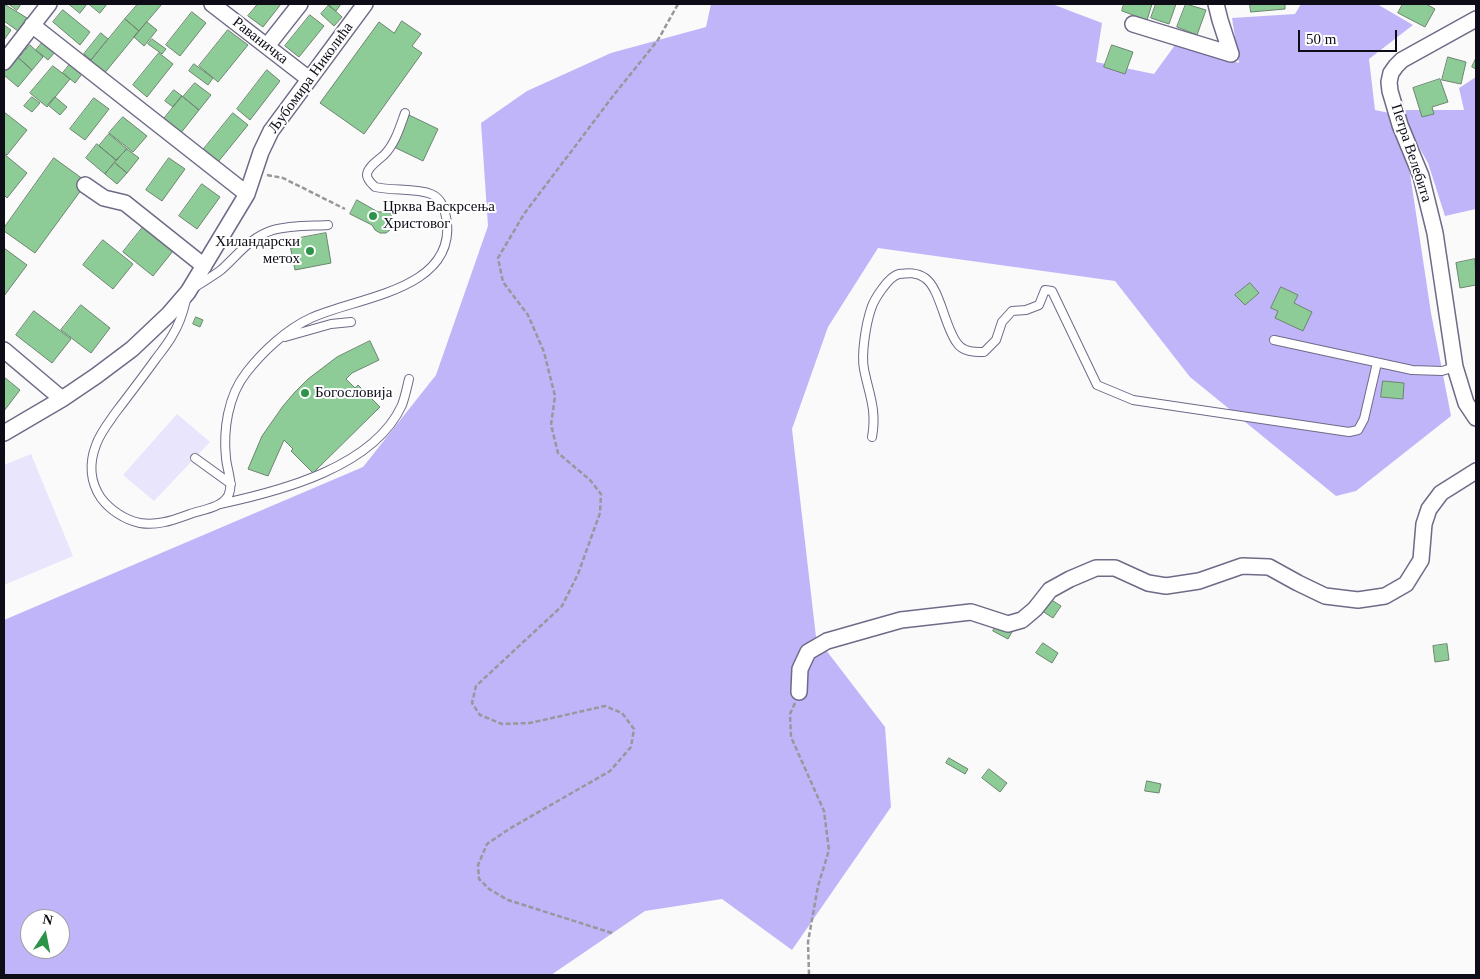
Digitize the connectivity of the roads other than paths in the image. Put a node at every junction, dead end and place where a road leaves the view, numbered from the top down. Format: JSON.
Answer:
{"nodes":[{"id":1,"x":49,"y":4,"type":"edge"},
{"id":2,"x":212,"y":4,"type":"edge"},
{"id":3,"x":300,"y":4,"type":"edge"},
{"id":4,"x":365,"y":4,"type":"edge"},
{"id":5,"x":1216,"y":4,"type":"edge"},
{"id":6,"x":1475,"y":20,"type":"edge"},
{"id":7,"x":1133,"y":24,"type":"dead end"},
{"id":8,"x":32,"y":25,"type":"junction"},
{"id":9,"x":266,"y":46,"type":"junction"},
{"id":10,"x":4,"y":62,"type":"edge"},
{"id":11,"x":309,"y":79,"type":"junction"},
{"id":12,"x":406,"y":113,"type":"dead end"},
{"id":13,"x":85,"y":185,"type":"dead end"},
{"id":14,"x":247,"y":194,"type":"junction"},
{"id":15,"x":328,"y":225,"type":"dead end"},
{"id":16,"x":204,"y":266,"type":"junction"},
{"id":17,"x":188,"y":292,"type":"junction"},
{"id":18,"x":351,"y":322,"type":"dead end"},
{"id":19,"x":281,"y":338,"type":"junction"},
{"id":20,"x":1274,"y":340,"type":"dead end"},
{"id":21,"x":4,"y":350,"type":"edge"},
{"id":22,"x":1377,"y":363,"type":"junction"},
{"id":23,"x":1455,"y":367,"type":"junction"},
{"id":24,"x":409,"y":379,"type":"dead end"},
{"id":25,"x":62,"y":400,"type":"junction"},
{"id":26,"x":1476,"y":418,"type":"edge"},
{"id":27,"x":4,"y":433,"type":"edge"},
{"id":28,"x":872,"y":437,"type":"dead end"},
{"id":29,"x":195,"y":458,"type":"dead end"},
{"id":30,"x":1476,"y":471,"type":"edge"},
{"id":31,"x":231,"y":484,"type":"junction"},
{"id":32,"x":220,"y":504,"type":"junction"},
{"id":33,"x":799,"y":692,"type":"road end"}],
"edges":[{"from":1,"to":8,"type":"street"},
{"from":2,"to":9,"type":"street","name":"Раваничка"},
{"from":3,"to":9,"type":"street"},
{"from":4,"to":11,"type":"street","name":"Љубомира Николића"},
{"from":5,"to":7,"type":"street"},
{"from":6,"to":23,"type":"street","name":"Петра Велебита"},
{"from":8,"to":10,"type":"street"},
{"from":8,"to":14,"type":"street"},
{"from":9,"to":11,"type":"street","name":"Раваничка"},
{"from":11,"to":14,"type":"street","name":"Љубомира Николића"},
{"from":12,"to":19,"type":"lane"},
{"from":13,"to":16,"type":"street"},
{"from":14,"to":16,"type":"street","name":"Љубомира Николића"},
{"from":15,"to":17,"type":"lane"},
{"from":16,"to":17,"type":"street","name":"Љубомира Николића"},
{"from":17,"to":25,"type":"street","name":"Љубомира Николића"},
{"from":17,"to":32,"type":"lane"},
{"from":18,"to":19,"type":"lane"},
{"from":19,"to":31,"type":"lane"},
{"from":20,"to":22,"type":"lane"},
{"from":21,"to":25,"type":"street"},
{"from":22,"to":23,"type":"lane"},
{"from":22,"to":28,"type":"lane"},
{"from":23,"to":26,"type":"street","name":"Петра Велебита"},
{"from":24,"to":32,"type":"lane"},
{"from":25,"to":27,"type":"street","name":"Љубомира Николића"},
{"from":29,"to":31,"type":"lane"},
{"from":30,"to":33,"type":"street"},
{"from":31,"to":32,"type":"lane"}]}
